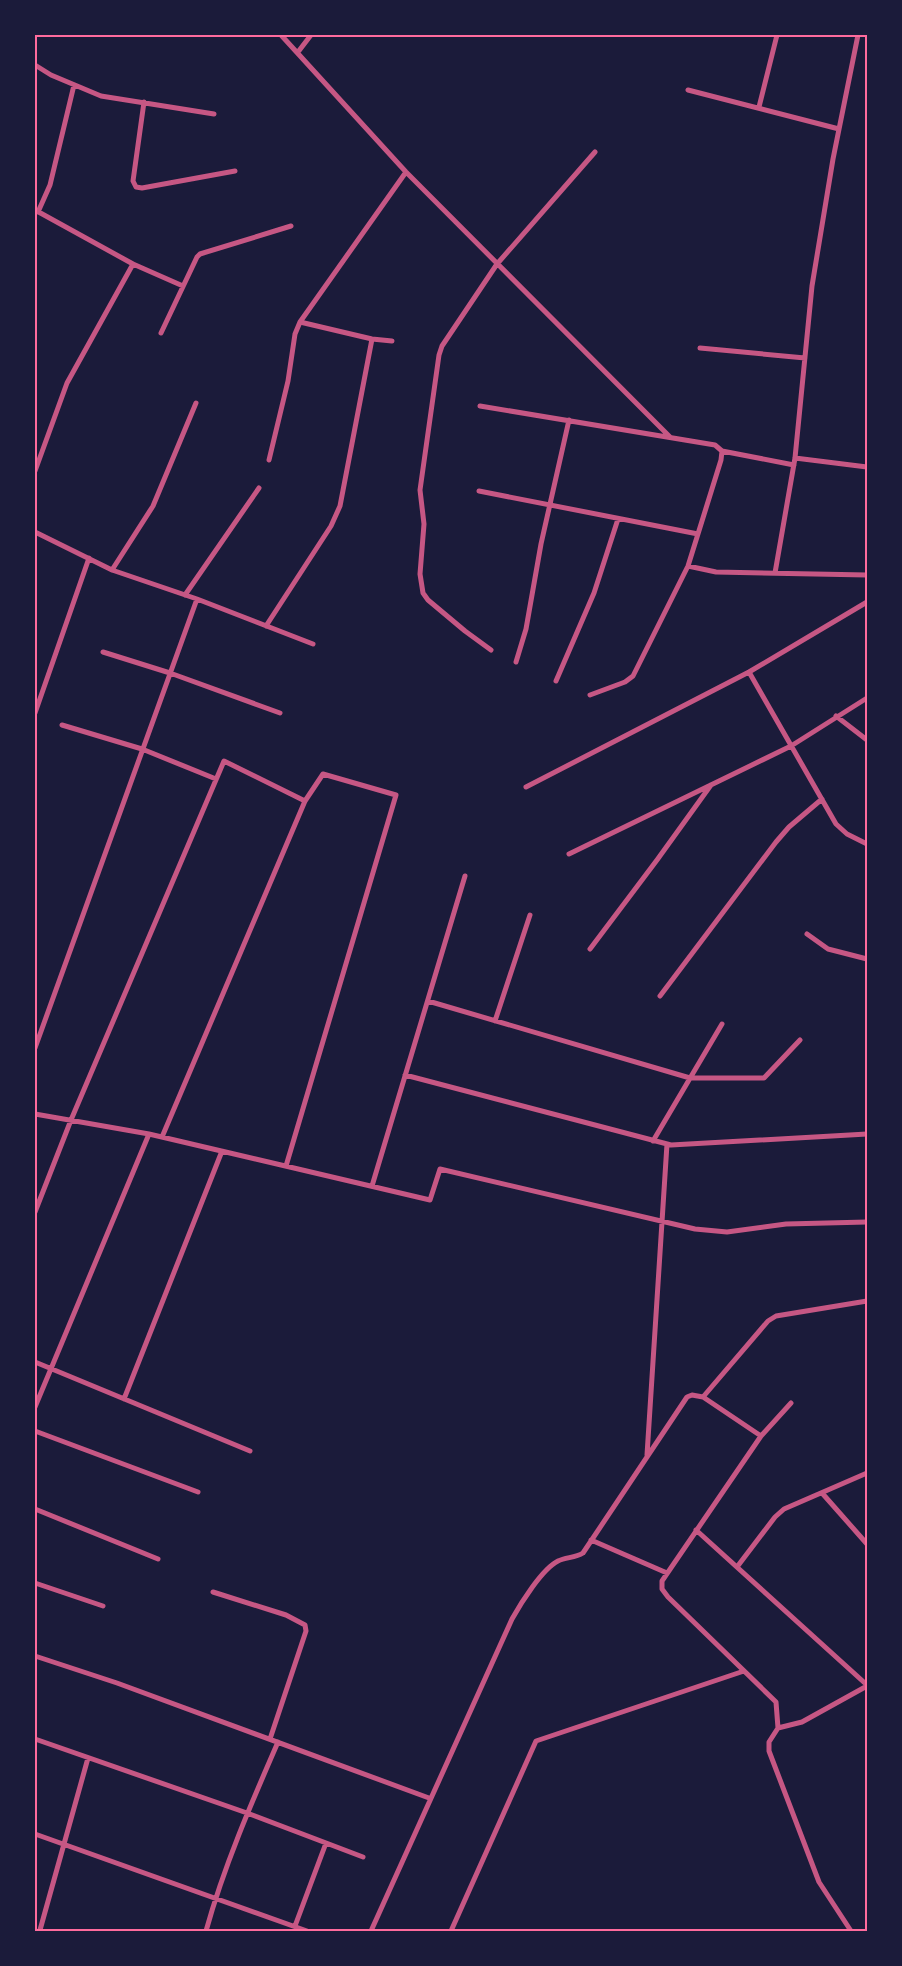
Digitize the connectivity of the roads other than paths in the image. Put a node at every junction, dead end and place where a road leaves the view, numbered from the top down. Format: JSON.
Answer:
{"nodes":[{"id":1,"x":281,"y":35,"type":"edge"},
{"id":2,"x":311,"y":35,"type":"edge"},
{"id":3,"x":777,"y":35,"type":"edge"},
{"id":4,"x":858,"y":35,"type":"edge"},
{"id":5,"x":298,"y":52,"type":"junction"},
{"id":6,"x":35,"y":65,"type":"edge"},
{"id":7,"x":74,"y":85,"type":"junction"},
{"id":8,"x":688,"y":90,"type":"dead end"},
{"id":9,"x":144,"y":102,"type":"junction"},
{"id":10,"x":759,"y":107,"type":"junction"},
{"id":11,"x":214,"y":114,"type":"dead end"},
{"id":12,"x":838,"y":129,"type":"junction"},
{"id":13,"x":595,"y":152,"type":"dead end"},
{"id":14,"x":235,"y":171,"type":"dead end"},
{"id":15,"x":406,"y":172,"type":"junction"},
{"id":16,"x":36,"y":211,"type":"edge"},
{"id":17,"x":291,"y":226,"type":"dead end"},
{"id":18,"x":133,"y":264,"type":"junction"},
{"id":19,"x":497,"y":264,"type":"junction"},
{"id":20,"x":183,"y":286,"type":"junction"},
{"id":21,"x":300,"y":322,"type":"junction"},
{"id":22,"x":161,"y":333,"type":"dead end"},
{"id":23,"x":372,"y":338,"type":"junction"},
{"id":24,"x":392,"y":341,"type":"dead end"},
{"id":25,"x":700,"y":348,"type":"dead end"},
{"id":26,"x":805,"y":358,"type":"junction"},
{"id":27,"x":196,"y":403,"type":"dead end"},
{"id":28,"x":480,"y":406,"type":"dead end"},
{"id":29,"x":569,"y":420,"type":"junction"},
{"id":30,"x":670,"y":437,"type":"junction"},
{"id":31,"x":722,"y":451,"type":"junction"},
{"id":32,"x":795,"y":458,"type":"junction"},
{"id":33,"x":270,"y":460,"type":"dead end"},
{"id":34,"x":794,"y":465,"type":"junction"},
{"id":35,"x":867,"y":467,"type":"edge"},
{"id":36,"x":35,"y":471,"type":"edge"},
{"id":37,"x":259,"y":488,"type":"dead end"},
{"id":38,"x":479,"y":491,"type":"dead end"},
{"id":39,"x":549,"y":506,"type":"junction"},
{"id":40,"x":618,"y":519,"type":"junction"},
{"id":41,"x":35,"y":532,"type":"edge"},
{"id":42,"x":698,"y":534,"type":"junction"},
{"id":43,"x":89,"y":558,"type":"junction"},
{"id":44,"x":688,"y":566,"type":"junction"},
{"id":45,"x":112,"y":570,"type":"junction"},
{"id":46,"x":775,"y":573,"type":"junction"},
{"id":47,"x":867,"y":575,"type":"edge"},
{"id":48,"x":185,"y":595,"type":"junction"},
{"id":49,"x":196,"y":599,"type":"junction"},
{"id":50,"x":867,"y":602,"type":"edge"},
{"id":51,"x":266,"y":626,"type":"junction"},
{"id":52,"x":313,"y":644,"type":"dead end"},
{"id":53,"x":491,"y":650,"type":"dead end"},
{"id":54,"x":103,"y":652,"type":"dead end"},
{"id":55,"x":516,"y":662,"type":"dead end"},
{"id":56,"x":749,"y":672,"type":"junction"},
{"id":57,"x":170,"y":673,"type":"junction"},
{"id":58,"x":556,"y":680,"type":"dead end"},
{"id":59,"x":590,"y":695,"type":"dead end"},
{"id":60,"x":867,"y":698,"type":"edge"},
{"id":61,"x":35,"y":713,"type":"edge"},
{"id":62,"x":280,"y":713,"type":"dead end"},
{"id":63,"x":836,"y":716,"type":"junction"},
{"id":64,"x":62,"y":725,"type":"dead end"},
{"id":65,"x":867,"y":740,"type":"edge"},
{"id":66,"x":791,"y":746,"type":"junction"},
{"id":67,"x":142,"y":750,"type":"junction"},
{"id":68,"x":216,"y":779,"type":"junction"},
{"id":69,"x":711,"y":784,"type":"junction"},
{"id":70,"x":526,"y":786,"type":"dead end"},
{"id":71,"x":822,"y":799,"type":"junction"},
{"id":72,"x":305,"y":801,"type":"junction"},
{"id":73,"x":867,"y":844,"type":"edge"},
{"id":74,"x":569,"y":854,"type":"dead end"},
{"id":75,"x":465,"y":876,"type":"dead end"},
{"id":76,"x":530,"y":915,"type":"dead end"},
{"id":77,"x":808,"y":934,"type":"dead end"},
{"id":78,"x":590,"y":948,"type":"dead end"},
{"id":79,"x":867,"y":959,"type":"edge"},
{"id":80,"x":660,"y":996,"type":"dead end"},
{"id":81,"x":428,"y":1001,"type":"junction"},
{"id":82,"x":495,"y":1021,"type":"junction"},
{"id":83,"x":722,"y":1024,"type":"dead end"},
{"id":84,"x":800,"y":1040,"type":"dead end"},
{"id":85,"x":35,"y":1048,"type":"edge"},
{"id":86,"x":405,"y":1075,"type":"junction"},
{"id":87,"x":690,"y":1078,"type":"junction"},
{"id":88,"x":35,"y":1114,"type":"edge"},
{"id":89,"x":71,"y":1120,"type":"junction"},
{"id":90,"x":149,"y":1134,"type":"junction"},
{"id":91,"x":867,"y":1134,"type":"edge"},
{"id":92,"x":162,"y":1137,"type":"junction"},
{"id":93,"x":653,"y":1141,"type":"junction"},
{"id":94,"x":667,"y":1144,"type":"junction"},
{"id":95,"x":222,"y":1151,"type":"junction"},
{"id":96,"x":286,"y":1166,"type":"junction"},
{"id":97,"x":372,"y":1186,"type":"junction"},
{"id":98,"x":35,"y":1212,"type":"edge"},
{"id":99,"x":661,"y":1220,"type":"junction"},
{"id":100,"x":867,"y":1222,"type":"edge"},
{"id":101,"x":867,"y":1301,"type":"edge"},
{"id":102,"x":35,"y":1362,"type":"edge"},
{"id":103,"x":51,"y":1369,"type":"junction"},
{"id":104,"x":703,"y":1397,"type":"junction"},
{"id":105,"x":124,"y":1399,"type":"junction"},
{"id":106,"x":791,"y":1403,"type":"dead end"},
{"id":107,"x":35,"y":1407,"type":"edge"},
{"id":108,"x":35,"y":1431,"type":"edge"},
{"id":109,"x":761,"y":1436,"type":"junction"},
{"id":110,"x":250,"y":1451,"type":"dead end"},
{"id":111,"x":647,"y":1456,"type":"junction"},
{"id":112,"x":867,"y":1473,"type":"edge"},
{"id":113,"x":198,"y":1492,"type":"dead end"},
{"id":114,"x":822,"y":1493,"type":"junction"},
{"id":115,"x":35,"y":1509,"type":"edge"},
{"id":116,"x":696,"y":1530,"type":"junction"},
{"id":117,"x":590,"y":1540,"type":"junction"},
{"id":118,"x":867,"y":1544,"type":"edge"},
{"id":119,"x":158,"y":1559,"type":"dead end"},
{"id":120,"x":737,"y":1567,"type":"junction"},
{"id":121,"x":667,"y":1573,"type":"junction"},
{"id":122,"x":35,"y":1582,"type":"edge"},
{"id":123,"x":213,"y":1592,"type":"dead end"},
{"id":124,"x":103,"y":1606,"type":"dead end"},
{"id":125,"x":35,"y":1656,"type":"edge"},
{"id":126,"x":744,"y":1671,"type":"junction"},
{"id":127,"x":867,"y":1685,"type":"edge"},
{"id":128,"x":778,"y":1728,"type":"junction"},
{"id":129,"x":35,"y":1739,"type":"edge"},
{"id":130,"x":270,"y":1739,"type":"junction"},
{"id":131,"x":278,"y":1742,"type":"junction"},
{"id":132,"x":88,"y":1758,"type":"junction"},
{"id":133,"x":429,"y":1798,"type":"junction"},
{"id":134,"x":246,"y":1814,"type":"junction"},
{"id":135,"x":35,"y":1834,"type":"edge"},
{"id":136,"x":64,"y":1843,"type":"junction"},
{"id":137,"x":326,"y":1843,"type":"junction"},
{"id":138,"x":363,"y":1857,"type":"dead end"},
{"id":139,"x":215,"y":1897,"type":"junction"},
{"id":140,"x":295,"y":1926,"type":"junction"},
{"id":141,"x":40,"y":1930,"type":"dead end"},
{"id":142,"x":206,"y":1931,"type":"edge"},
{"id":143,"x":307,"y":1931,"type":"edge"},
{"id":144,"x":371,"y":1931,"type":"edge"},
{"id":145,"x":451,"y":1931,"type":"edge"},
{"id":146,"x":851,"y":1931,"type":"edge"}],
"edges":[{"from":1,"to":5,"type":"street"},
{"from":2,"to":5,"type":"street"},
{"from":3,"to":10,"type":"street"},
{"from":4,"to":12,"type":"street"},
{"from":5,"to":15,"type":"street"},
{"from":6,"to":7,"type":"street"},
{"from":7,"to":9,"type":"street"},
{"from":7,"to":16,"type":"street"},
{"from":8,"to":10,"type":"street"},
{"from":9,"to":11,"type":"street"},
{"from":9,"to":14,"type":"street"},
{"from":10,"to":12,"type":"street"},
{"from":12,"to":26,"type":"street"},
{"from":13,"to":19,"type":"street"},
{"from":15,"to":19,"type":"street"},
{"from":15,"to":21,"type":"street"},
{"from":16,"to":18,"type":"street"},
{"from":17,"to":20,"type":"street"},
{"from":18,"to":20,"type":"street"},
{"from":18,"to":36,"type":"street"},
{"from":19,"to":30,"type":"street"},
{"from":19,"to":53,"type":"street"},
{"from":20,"to":22,"type":"street"},
{"from":21,"to":23,"type":"street"},
{"from":21,"to":33,"type":"street"},
{"from":23,"to":24,"type":"street"},
{"from":23,"to":51,"type":"street"},
{"from":25,"to":26,"type":"street"},
{"from":26,"to":32,"type":"street"},
{"from":27,"to":45,"type":"street"},
{"from":28,"to":29,"type":"street"},
{"from":29,"to":30,"type":"street"},
{"from":29,"to":39,"type":"street"},
{"from":30,"to":31,"type":"street"},
{"from":31,"to":34,"type":"street"},
{"from":31,"to":42,"type":"street"},
{"from":32,"to":34,"type":"street"},
{"from":32,"to":35,"type":"street"},
{"from":34,"to":46,"type":"street"},
{"from":37,"to":48,"type":"street"},
{"from":38,"to":39,"type":"street"},
{"from":39,"to":40,"type":"street"},
{"from":39,"to":55,"type":"street"},
{"from":40,"to":42,"type":"street"},
{"from":40,"to":58,"type":"street"},
{"from":41,"to":43,"type":"street"},
{"from":42,"to":44,"type":"street"},
{"from":43,"to":45,"type":"street"},
{"from":43,"to":61,"type":"street"},
{"from":44,"to":46,"type":"street"},
{"from":44,"to":59,"type":"street"},
{"from":45,"to":48,"type":"street"},
{"from":46,"to":47,"type":"street"},
{"from":48,"to":49,"type":"street"},
{"from":49,"to":51,"type":"street"},
{"from":49,"to":57,"type":"street"},
{"from":50,"to":56,"type":"street"},
{"from":51,"to":52,"type":"street"},
{"from":54,"to":57,"type":"street"},
{"from":56,"to":66,"type":"street"},
{"from":56,"to":70,"type":"street"},
{"from":57,"to":62,"type":"street"},
{"from":57,"to":67,"type":"street"},
{"from":60,"to":63,"type":"street"},
{"from":63,"to":65,"type":"street"},
{"from":63,"to":66,"type":"street"},
{"from":64,"to":67,"type":"street"},
{"from":66,"to":69,"type":"street"},
{"from":66,"to":71,"type":"street"},
{"from":67,"to":68,"type":"street"},
{"from":67,"to":85,"type":"street"},
{"from":68,"to":72,"type":"street"},
{"from":68,"to":89,"type":"street"},
{"from":69,"to":74,"type":"street"},
{"from":69,"to":78,"type":"street"},
{"from":71,"to":73,"type":"street"},
{"from":71,"to":80,"type":"street"},
{"from":72,"to":92,"type":"street"},
{"from":72,"to":96,"type":"street"},
{"from":75,"to":81,"type":"street"},
{"from":76,"to":82,"type":"street"},
{"from":77,"to":79,"type":"street"},
{"from":81,"to":82,"type":"street"},
{"from":81,"to":86,"type":"street"},
{"from":82,"to":87,"type":"street"},
{"from":83,"to":87,"type":"street"},
{"from":84,"to":87,"type":"street"},
{"from":86,"to":93,"type":"street"},
{"from":86,"to":97,"type":"street"},
{"from":87,"to":93,"type":"street"},
{"from":88,"to":89,"type":"street"},
{"from":89,"to":90,"type":"street"},
{"from":89,"to":98,"type":"street"},
{"from":90,"to":92,"type":"street"},
{"from":90,"to":103,"type":"street"},
{"from":91,"to":94,"type":"street"},
{"from":92,"to":95,"type":"street"},
{"from":93,"to":94,"type":"street"},
{"from":94,"to":99,"type":"street"},
{"from":95,"to":96,"type":"street"},
{"from":95,"to":105,"type":"street"},
{"from":96,"to":97,"type":"street"},
{"from":97,"to":99,"type":"street"},
{"from":99,"to":100,"type":"street"},
{"from":99,"to":111,"type":"street"},
{"from":101,"to":104,"type":"street"},
{"from":102,"to":103,"type":"street"},
{"from":103,"to":105,"type":"street"},
{"from":103,"to":107,"type":"street"},
{"from":104,"to":109,"type":"street"},
{"from":104,"to":111,"type":"street"},
{"from":105,"to":110,"type":"street"},
{"from":106,"to":109,"type":"street"},
{"from":108,"to":113,"type":"street"},
{"from":109,"to":116,"type":"street"},
{"from":111,"to":117,"type":"street"},
{"from":112,"to":114,"type":"street"},
{"from":114,"to":118,"type":"street"},
{"from":114,"to":120,"type":"street"},
{"from":115,"to":119,"type":"street"},
{"from":116,"to":120,"type":"street"},
{"from":116,"to":121,"type":"street"},
{"from":117,"to":121,"type":"street"},
{"from":117,"to":133,"type":"street"},
{"from":120,"to":127,"type":"street"},
{"from":121,"to":126,"type":"street"},
{"from":122,"to":124,"type":"street"},
{"from":123,"to":130,"type":"street"},
{"from":125,"to":130,"type":"street"},
{"from":126,"to":128,"type":"street"},
{"from":126,"to":145,"type":"street"},
{"from":127,"to":128,"type":"street"},
{"from":128,"to":146,"type":"street"},
{"from":129,"to":132,"type":"street"},
{"from":130,"to":131,"type":"street"},
{"from":131,"to":133,"type":"street"},
{"from":131,"to":134,"type":"street"},
{"from":132,"to":134,"type":"street"},
{"from":132,"to":136,"type":"street"},
{"from":133,"to":144,"type":"street"},
{"from":134,"to":137,"type":"street"},
{"from":134,"to":139,"type":"street"},
{"from":135,"to":136,"type":"street"},
{"from":136,"to":139,"type":"street"},
{"from":136,"to":141,"type":"street"},
{"from":137,"to":138,"type":"street"},
{"from":137,"to":140,"type":"street"},
{"from":139,"to":140,"type":"street"},
{"from":139,"to":142,"type":"street"},
{"from":140,"to":143,"type":"street"}]}
